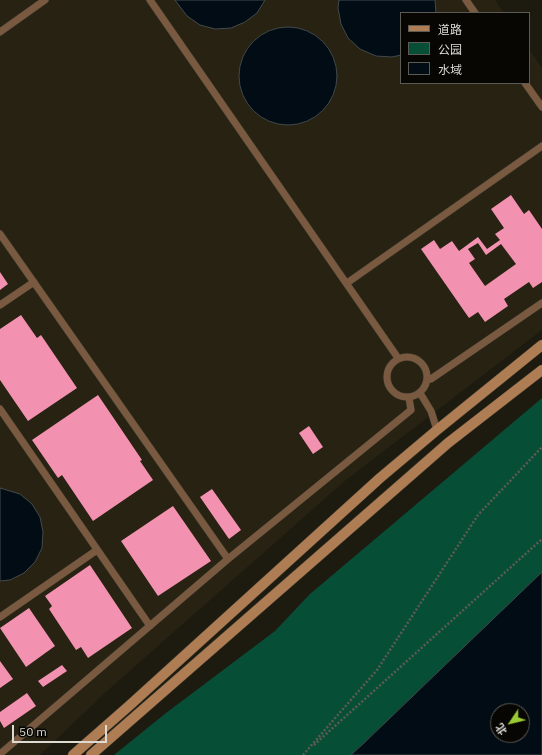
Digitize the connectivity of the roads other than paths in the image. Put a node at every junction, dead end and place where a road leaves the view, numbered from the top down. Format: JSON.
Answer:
{"nodes":[{"id":1,"x":45,"y":0,"type":"edge"},
{"id":2,"x":150,"y":0,"type":"edge"},
{"id":3,"x":466,"y":0,"type":"edge"},
{"id":4,"x":474,"y":12,"type":"edge"},
{"id":5,"x":0,"y":32,"type":"edge"},
{"id":6,"x":526,"y":84,"type":"edge"},
{"id":7,"x":542,"y":107,"type":"edge"},
{"id":8,"x":542,"y":146,"type":"edge"},
{"id":9,"x":0,"y":234,"type":"edge"},
{"id":10,"x":34,"y":282,"type":"junction"},
{"id":11,"x":347,"y":283,"type":"junction"},
{"id":12,"x":542,"y":303,"type":"edge"},
{"id":13,"x":0,"y":305,"type":"edge"},
{"id":14,"x":542,"y":345,"type":"edge"},
{"id":15,"x":398,"y":358,"type":"junction"},
{"id":16,"x":542,"y":370,"type":"edge"},
{"id":17,"x":428,"y":378,"type":"junction"},
{"id":18,"x":420,"y":393,"type":"junction"},
{"id":19,"x":409,"y":398,"type":"junction"},
{"id":20,"x":0,"y":409,"type":"edge"},
{"id":21,"x":437,"y":430,"type":"junction"},
{"id":22,"x":97,"y":550,"type":"junction"},
{"id":23,"x":228,"y":559,"type":"junction"},
{"id":24,"x":0,"y":617,"type":"edge"},
{"id":25,"x":150,"y":626,"type":"junction"},
{"id":26,"x":0,"y":754,"type":"edge"},
{"id":27,"x":73,"y":755,"type":"edge"},
{"id":28,"x":91,"y":755,"type":"edge"}],
"edges":[{"from":1,"to":5,"type":"lane"},
{"from":2,"to":11,"type":"lane"},
{"from":3,"to":4,"type":"lane"},
{"from":6,"to":7,"type":"lane"},
{"from":8,"to":11,"type":"lane"},
{"from":9,"to":10,"type":"lane"},
{"from":10,"to":13,"type":"lane"},
{"from":10,"to":23,"type":"lane"},
{"from":11,"to":15,"type":"lane"},
{"from":12,"to":17,"type":"lane"},
{"from":14,"to":21,"type":"main road"},
{"from":15,"to":17,"type":"lane"},
{"from":15,"to":19,"type":"lane"},
{"from":16,"to":28,"type":"main road"},
{"from":17,"to":18,"type":"lane"},
{"from":18,"to":19,"type":"lane"},
{"from":18,"to":21,"type":"lane"},
{"from":19,"to":23,"type":"lane"},
{"from":20,"to":22,"type":"lane"},
{"from":21,"to":27,"type":"main road"},
{"from":22,"to":24,"type":"lane"},
{"from":22,"to":25,"type":"lane"},
{"from":23,"to":25,"type":"lane"},
{"from":25,"to":26,"type":"lane"}]}
